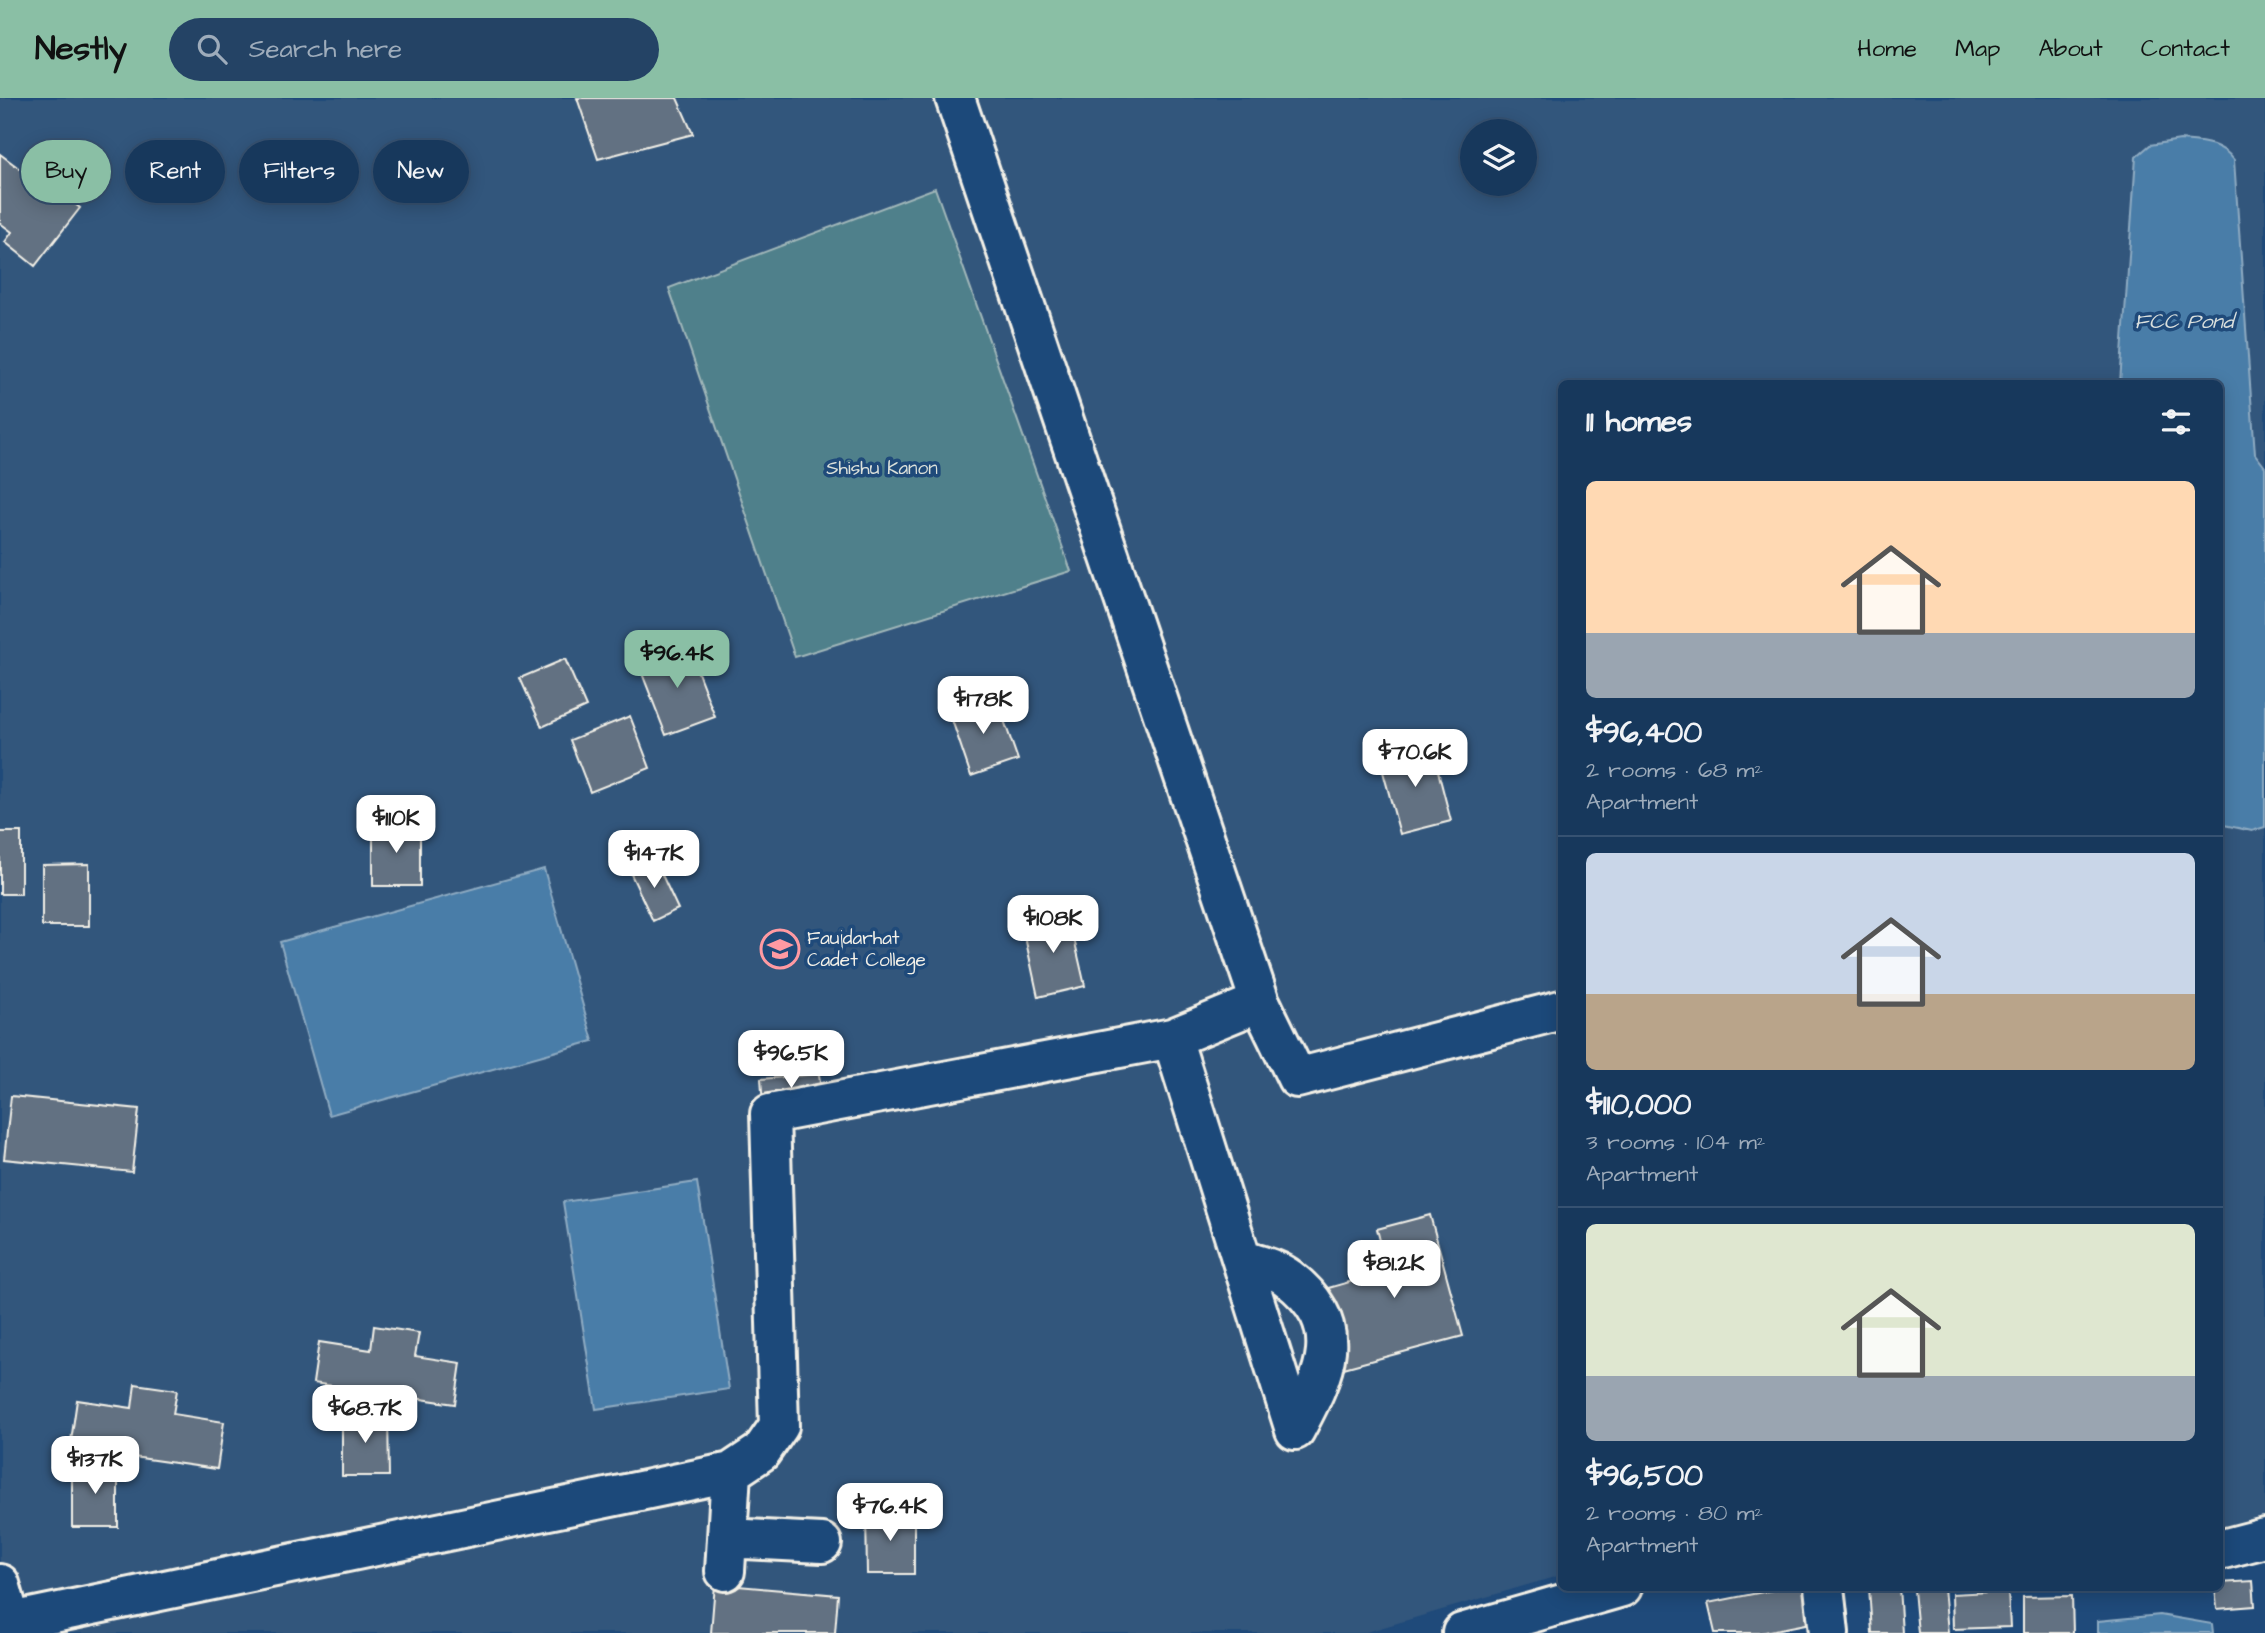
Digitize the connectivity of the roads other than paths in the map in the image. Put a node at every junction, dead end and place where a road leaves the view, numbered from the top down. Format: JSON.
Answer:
{"nodes":[{"id":1,"x":955,"y":98,"type":"edge"},
{"id":2,"x":1260,"y":1002,"type":"junction"},
{"id":3,"x":1558,"y":1011,"type":"edge"},
{"id":4,"x":1172,"y":1038,"type":"junction"},
{"id":5,"x":1243,"y":1260,"type":"dead end"},
{"id":6,"x":731,"y":1472,"type":"junction"},
{"id":7,"x":2265,"y":1538,"type":"edge"},
{"id":8,"x":822,"y":1543,"type":"dead end"},
{"id":9,"x":2223,"y":1549,"type":"edge"},
{"id":10,"x":0,"y":1584,"type":"edge"},
{"id":11,"x":1608,"y":1591,"type":"edge"},
{"id":12,"x":1824,"y":1591,"type":"edge"},
{"id":13,"x":1462,"y":1633,"type":"edge"},
{"id":14,"x":1829,"y":1633,"type":"edge"}],
"edges":[{"from":1,"to":2,"type":"street"},
{"from":2,"to":3,"type":"street"},
{"from":2,"to":4,"type":"street"},
{"from":4,"to":5,"type":"street"},
{"from":4,"to":6,"type":"street"},
{"from":6,"to":8,"type":"street"},
{"from":6,"to":10,"type":"street"},
{"from":7,"to":9,"type":"street"},
{"from":11,"to":13,"type":"street"},
{"from":12,"to":14,"type":"street"}]}
